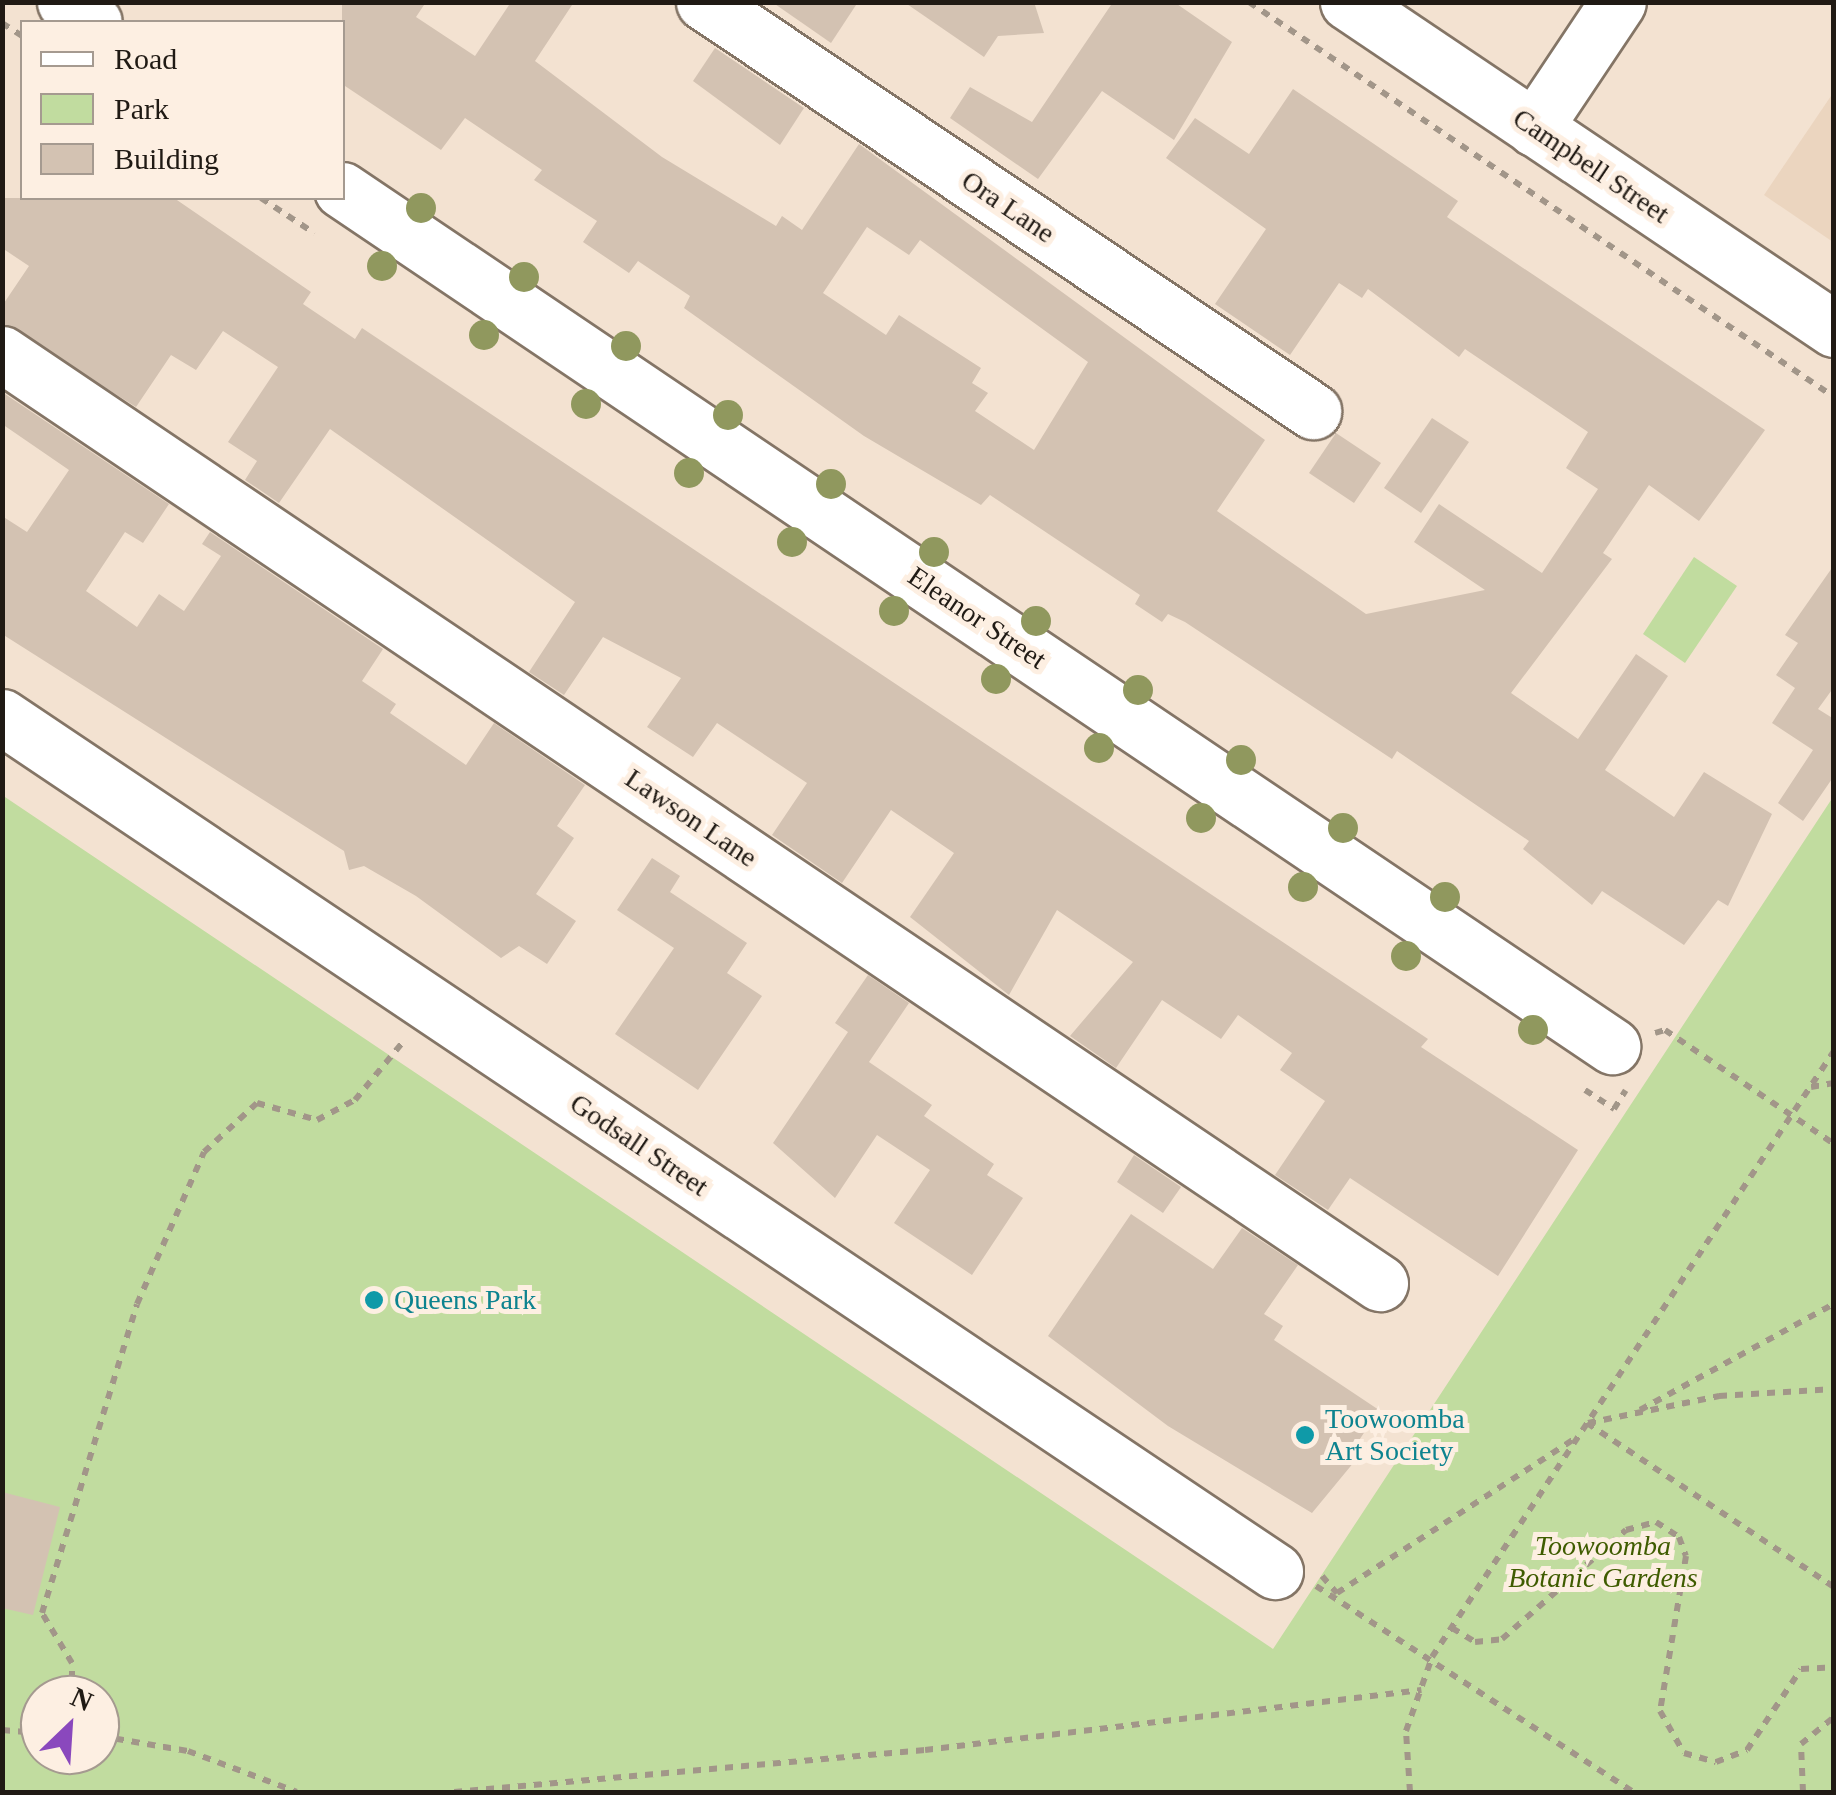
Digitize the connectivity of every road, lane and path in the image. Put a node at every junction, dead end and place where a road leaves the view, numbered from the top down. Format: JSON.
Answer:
{"nodes":[{"id":1,"x":64,"y":2,"type":"edge"},
{"id":2,"x":704,"y":2,"type":"edge"},
{"id":3,"x":1249,"y":2,"type":"edge"},
{"id":4,"x":1348,"y":2,"type":"edge"},
{"id":5,"x":1618,"y":2,"type":"edge"},
{"id":6,"x":91,"y":20,"type":"edge"},
{"id":7,"x":1534,"y":128,"type":"junction"},
{"id":8,"x":345,"y":192,"type":"edge"},
{"id":9,"x":1834,"y":330,"type":"edge"},
{"id":10,"x":2,"y":354,"type":"edge"},
{"id":11,"x":1834,"y":397,"type":"edge"},
{"id":12,"x":1312,"y":411,"type":"dead end"},
{"id":13,"x":2,"y":717,"type":"edge"},
{"id":14,"x":433,"y":1006,"type":"junction"},
{"id":15,"x":1612,"y":1046,"type":"joint"},
{"id":16,"x":1834,"y":1052,"type":"edge"},
{"id":17,"x":1834,"y":1083,"type":"edge"},
{"id":18,"x":1810,"y":1087,"type":"junction"},
{"id":19,"x":1791,"y":1116,"type":"junction"},
{"id":20,"x":1834,"y":1144,"type":"edge"},
{"id":21,"x":1380,"y":1283,"type":"dead end"},
{"id":22,"x":1834,"y":1304,"type":"edge"},
{"id":23,"x":1834,"y":1389,"type":"edge"},
{"id":24,"x":1634,"y":1413,"type":"junction"},
{"id":25,"x":1587,"y":1423,"type":"junction"},
{"id":26,"x":1578,"y":1437,"type":"junction"},
{"id":27,"x":1275,"y":1572,"type":"joint"},
{"id":28,"x":1834,"y":1587,"type":"edge"},
{"id":29,"x":1337,"y":1593,"type":"junction"},
{"id":30,"x":1452,"y":1628,"type":"junction"},
{"id":31,"x":1432,"y":1658,"type":"junction"},
{"id":32,"x":1834,"y":1667,"type":"edge"},
{"id":33,"x":72,"y":1675,"type":"edge"},
{"id":34,"x":1421,"y":1690,"type":"junction"},
{"id":35,"x":1834,"y":1716,"type":"edge"},
{"id":36,"x":120,"y":1739,"type":"edge"},
{"id":37,"x":297,"y":1792,"type":"edge"},
{"id":38,"x":454,"y":1792,"type":"edge"},
{"id":39,"x":1410,"y":1792,"type":"edge"},
{"id":40,"x":1633,"y":1792,"type":"edge"},
{"id":41,"x":1802,"y":1792,"type":"edge"}],
"edges":[{"from":1,"to":6,"type":"street"},
{"from":2,"to":12,"type":"street","name":"Ora Lane"},
{"from":3,"to":11,"type":"path"},
{"from":4,"to":7,"type":"street","name":"Campbell Street"},
{"from":5,"to":7,"type":"street"},
{"from":7,"to":9,"type":"street","name":"Campbell Street"},
{"from":8,"to":15,"type":"street","name":"Eleanor Street"},
{"from":10,"to":21,"type":"street","name":"Lawson Lane"},
{"from":13,"to":14,"type":"street","name":"Godsall Street"},
{"from":14,"to":27,"type":"street","name":"Godsall Street"},
{"from":14,"to":33,"type":"path"},
{"from":15,"to":19,"type":"path"},
{"from":16,"to":18,"type":"path"},
{"from":17,"to":18,"type":"path"},
{"from":18,"to":19,"type":"path"},
{"from":19,"to":20,"type":"path"},
{"from":19,"to":25,"type":"path"},
{"from":22,"to":24,"type":"path"},
{"from":23,"to":24,"type":"path"},
{"from":24,"to":25,"type":"path"},
{"from":25,"to":26,"type":"path"},
{"from":25,"to":28,"type":"path"},
{"from":26,"to":29,"type":"path"},
{"from":26,"to":30,"type":"path"},
{"from":27,"to":29,"type":"path"},
{"from":29,"to":31,"type":"path"},
{"from":30,"to":31,"type":"path"},
{"from":30,"to":32,"type":"path"},
{"from":31,"to":34,"type":"path"},
{"from":31,"to":40,"type":"path"},
{"from":34,"to":38,"type":"path"},
{"from":34,"to":39,"type":"path"},
{"from":35,"to":41,"type":"path"},
{"from":36,"to":37,"type":"path"}]}
